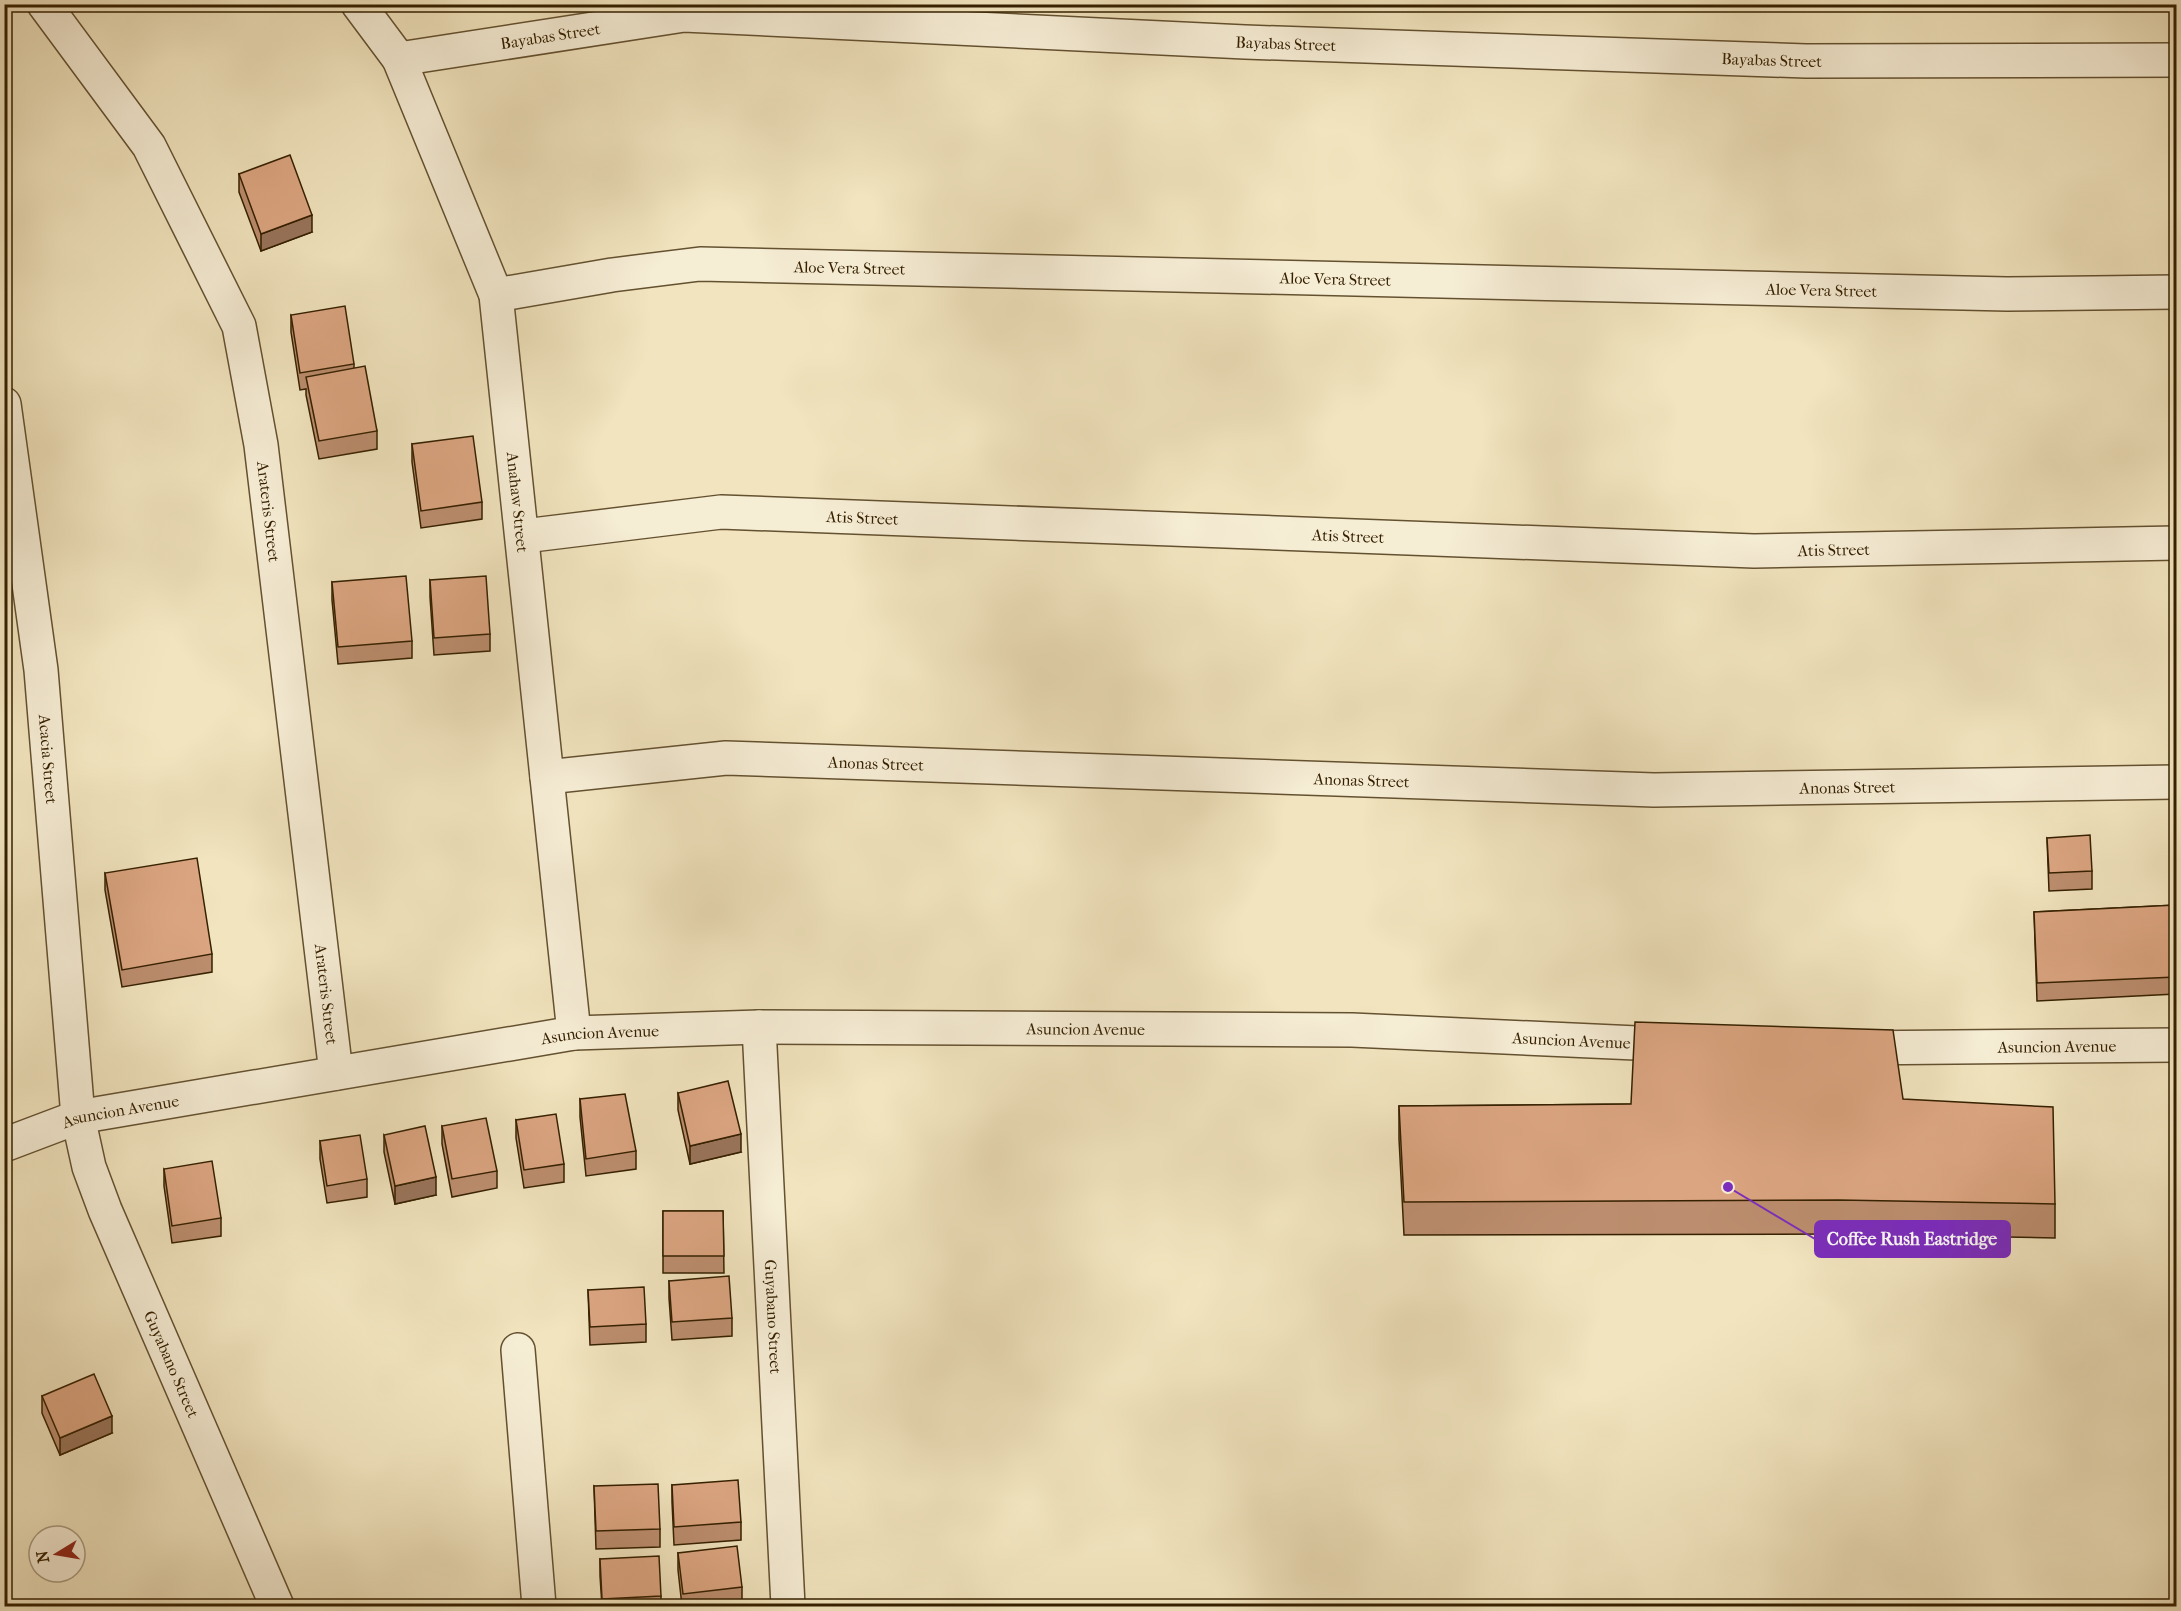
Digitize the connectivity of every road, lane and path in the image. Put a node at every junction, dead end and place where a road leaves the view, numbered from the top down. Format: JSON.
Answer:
{"nodes":[{"id":1,"x":44,"y":4,"type":"edge"},
{"id":2,"x":358,"y":4,"type":"edge"},
{"id":3,"x":399,"y":59,"type":"junction"},
{"id":4,"x":2176,"y":60,"type":"edge"},
{"id":5,"x":2176,"y":292,"type":"edge"},
{"id":6,"x":496,"y":295,"type":"junction"},
{"id":7,"x":4,"y":404,"type":"edge"},
{"id":8,"x":524,"y":536,"type":"junction"},
{"id":9,"x":2176,"y":543,"type":"edge"},
{"id":10,"x":547,"y":777,"type":"junction"},
{"id":11,"x":2176,"y":782,"type":"edge"},
{"id":12,"x":759,"y":1027,"type":"junction"},
{"id":13,"x":574,"y":1033,"type":"junction"},
{"id":14,"x":2176,"y":1045,"type":"edge"},
{"id":15,"x":1711,"y":1047,"type":"edge"},
{"id":16,"x":1818,"y":1048,"type":"edge"},
{"id":17,"x":336,"y":1073,"type":"junction"},
{"id":18,"x":78,"y":1117,"type":"junction"},
{"id":19,"x":4,"y":1145,"type":"edge"},
{"id":20,"x":518,"y":1350,"type":"dead end"},
{"id":21,"x":277,"y":1606,"type":"edge"},
{"id":22,"x":539,"y":1606,"type":"edge"},
{"id":23,"x":788,"y":1606,"type":"edge"}],
"edges":[{"from":1,"to":17,"type":"street","name":"Arateris Street"},
{"from":2,"to":3,"type":"street","name":"Anahaw Street"},
{"from":3,"to":4,"type":"street","name":"Bayabas Street"},
{"from":3,"to":6,"type":"street","name":"Anahaw Street"},
{"from":5,"to":6,"type":"street","name":"Aloe Vera Street"},
{"from":6,"to":8,"type":"street","name":"Anahaw Street"},
{"from":7,"to":18,"type":"street","name":"Acacia Street"},
{"from":8,"to":9,"type":"street","name":"Atis Street"},
{"from":8,"to":10,"type":"street","name":"Anahaw Street"},
{"from":10,"to":11,"type":"street","name":"Anonas Street"},
{"from":10,"to":13,"type":"street","name":"Anahaw Street"},
{"from":12,"to":13,"type":"street","name":"Asuncion Avenue"},
{"from":12,"to":15,"type":"street","name":"Asuncion Avenue"},
{"from":12,"to":23,"type":"street","name":"Guyabano Street"},
{"from":13,"to":17,"type":"street","name":"Asuncion Avenue"},
{"from":14,"to":16,"type":"street","name":"Asuncion Avenue"},
{"from":17,"to":18,"type":"street","name":"Asuncion Avenue"},
{"from":18,"to":19,"type":"street","name":"Asuncion Avenue"},
{"from":18,"to":21,"type":"street","name":"Guyabano Street"},
{"from":20,"to":22,"type":"street"}]}
